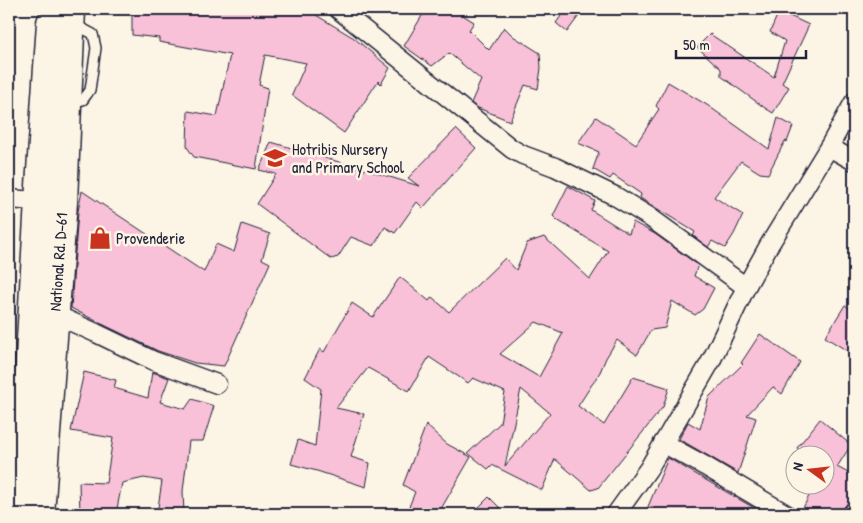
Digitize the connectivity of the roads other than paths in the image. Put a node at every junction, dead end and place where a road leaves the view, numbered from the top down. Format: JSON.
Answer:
{"nodes":[{"id":1,"x":338,"y":9,"type":"edge"},
{"id":2,"x":64,"y":13,"type":"edge"},
{"id":3,"x":854,"y":102,"type":"edge"},
{"id":4,"x":830,"y":147,"type":"junction"},
{"id":5,"x":854,"y":161,"type":"edge"},
{"id":6,"x":9,"y":199,"type":"edge"},
{"id":7,"x":51,"y":202,"type":"junction"},
{"id":8,"x":746,"y":287,"type":"junction"},
{"id":9,"x":54,"y":314,"type":"junction"},
{"id":10,"x":217,"y":384,"type":"dead end"},
{"id":11,"x":663,"y":443,"type":"junction"},
{"id":12,"x":21,"y":514,"type":"edge"},
{"id":13,"x":40,"y":514,"type":"edge"},
{"id":14,"x":616,"y":514,"type":"edge"},
{"id":15,"x":786,"y":514,"type":"edge"}],
"edges":[{"from":1,"to":8,"type":"street"},
{"from":2,"to":7,"type":"highway","name":"National Rd. D-61"},
{"from":2,"to":7,"type":"highway","name":"National Rd. D-61"},
{"from":3,"to":4,"type":"street"},
{"from":4,"to":5,"type":"street"},
{"from":4,"to":8,"type":"street"},
{"from":6,"to":7,"type":"street"},
{"from":7,"to":9,"type":"highway","name":"National Rd. D-61"},
{"from":7,"to":12,"type":"highway","name":"National Rd. D-61"},
{"from":8,"to":11,"type":"street"},
{"from":9,"to":10,"type":"street"},
{"from":9,"to":13,"type":"highway","name":"National Rd. D-61"},
{"from":11,"to":14,"type":"street"},
{"from":11,"to":15,"type":"street"}]}
